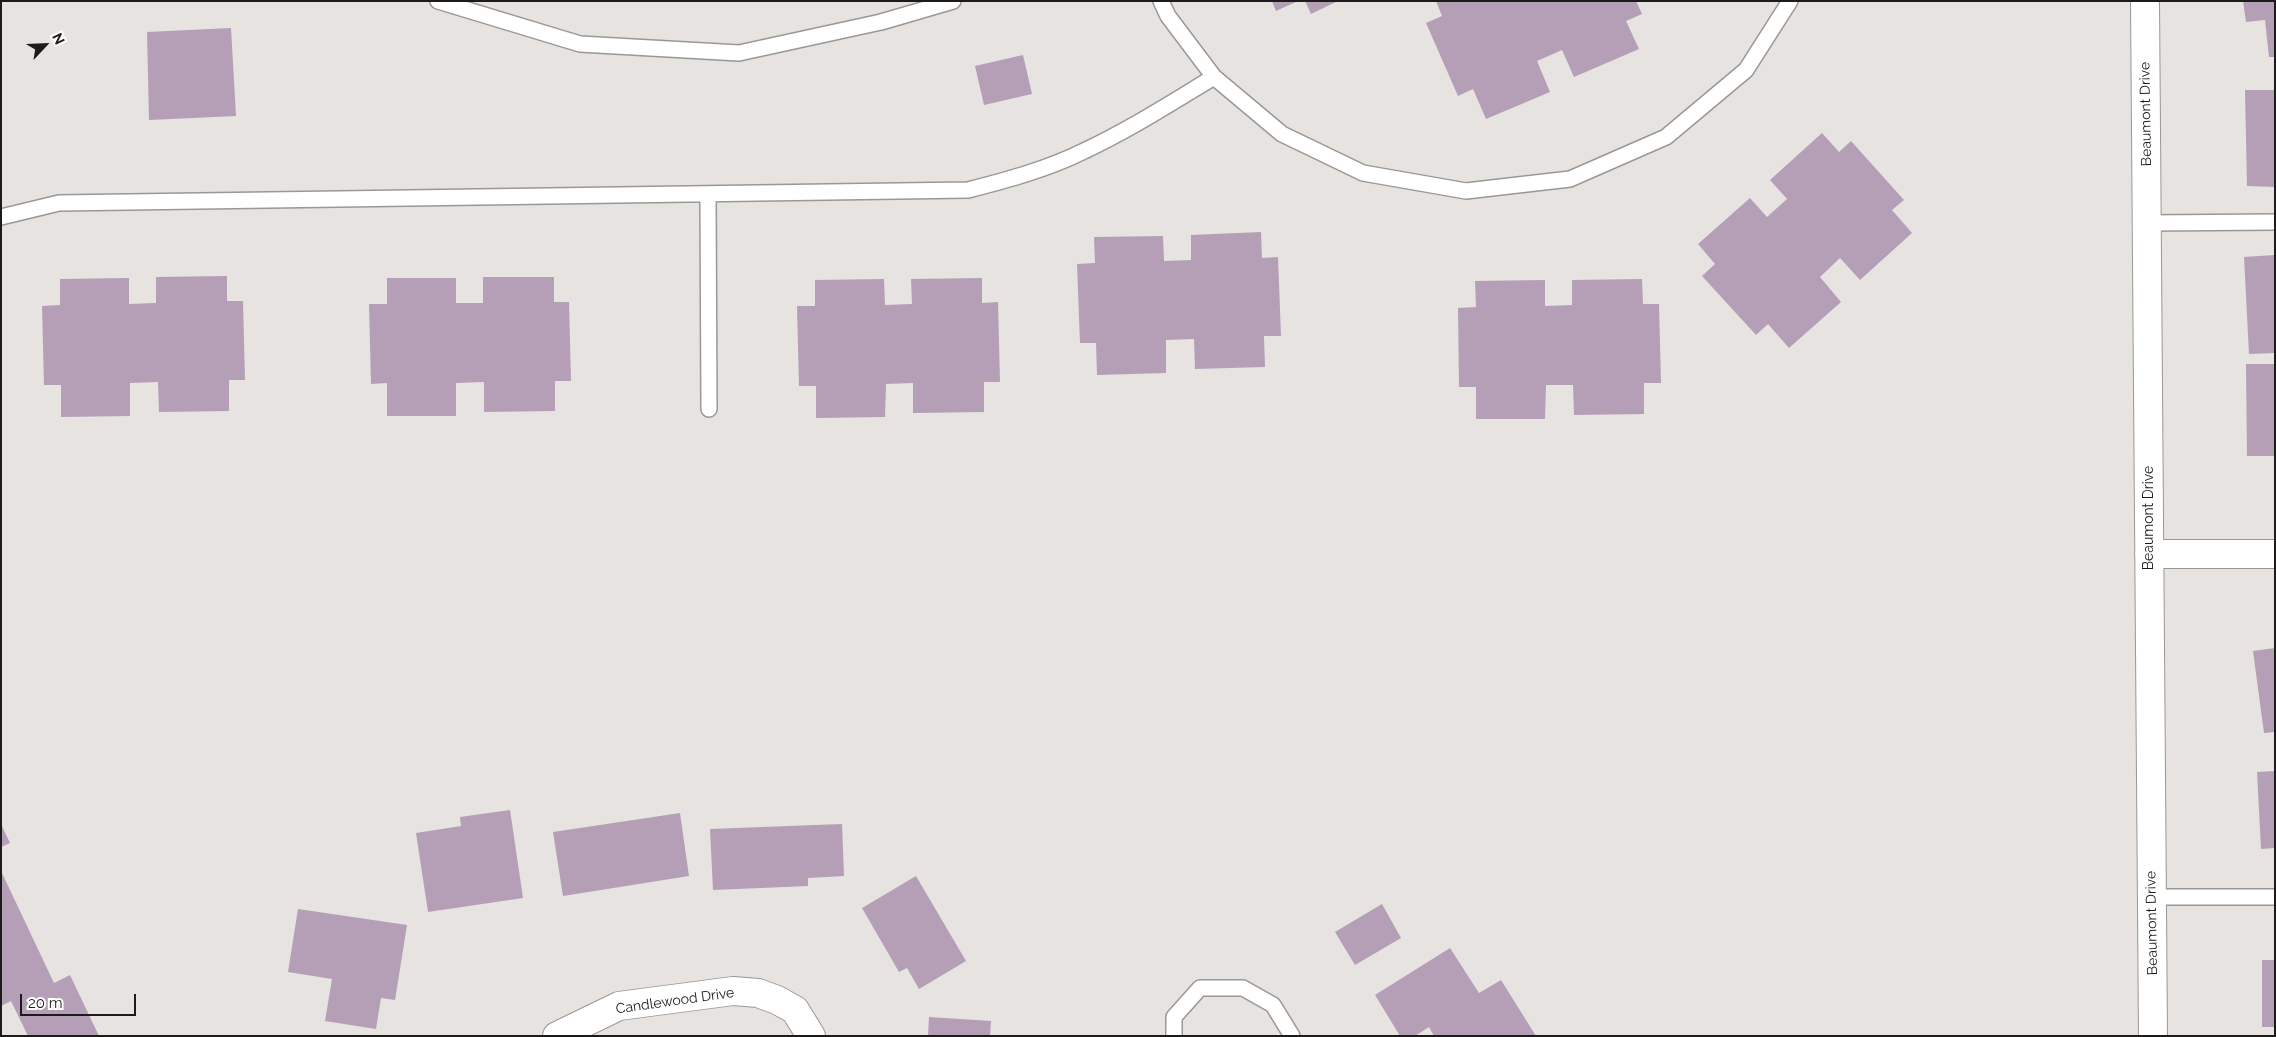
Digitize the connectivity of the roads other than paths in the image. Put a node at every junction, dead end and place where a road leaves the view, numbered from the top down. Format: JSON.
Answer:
{"nodes":[{"id":1,"x":438,"y":1,"type":"edge"},
{"id":2,"x":953,"y":1,"type":"edge"},
{"id":3,"x":1161,"y":1,"type":"edge"},
{"id":4,"x":1790,"y":1,"type":"edge"},
{"id":5,"x":2145,"y":1,"type":"edge"},
{"id":6,"x":1214,"y":77,"type":"junction"},
{"id":7,"x":708,"y":195,"type":"junction"},
{"id":8,"x":1,"y":217,"type":"edge"},
{"id":9,"x":2275,"y":222,"type":"edge"},
{"id":10,"x":2148,"y":223,"type":"junction"},
{"id":11,"x":709,"y":409,"type":"dead end"},
{"id":12,"x":2149,"y":554,"type":"junction"},
{"id":13,"x":2275,"y":554,"type":"edge"},
{"id":14,"x":2151,"y":896,"type":"junction"},
{"id":15,"x":2275,"y":897,"type":"edge"},
{"id":16,"x":556,"y":1036,"type":"edge"},
{"id":17,"x":811,"y":1036,"type":"edge"},
{"id":18,"x":1174,"y":1036,"type":"edge"},
{"id":19,"x":1292,"y":1036,"type":"edge"},
{"id":20,"x":2153,"y":1036,"type":"edge"}],
"edges":[{"from":1,"to":2,"type":"lane"},
{"from":3,"to":6,"type":"lane"},
{"from":4,"to":6,"type":"lane"},
{"from":5,"to":10,"type":"street","name":"Beaumont Drive"},
{"from":6,"to":7,"type":"lane"},
{"from":7,"to":8,"type":"lane"},
{"from":7,"to":11,"type":"lane"},
{"from":9,"to":10,"type":"lane"},
{"from":10,"to":12,"type":"street","name":"Beaumont Drive"},
{"from":12,"to":13,"type":"street"},
{"from":12,"to":14,"type":"street","name":"Beaumont Drive"},
{"from":14,"to":15,"type":"lane"},
{"from":14,"to":20,"type":"street","name":"Beaumont Drive"},
{"from":16,"to":17,"type":"street","name":"Candlewood Drive"},
{"from":18,"to":19,"type":"lane"}]}
